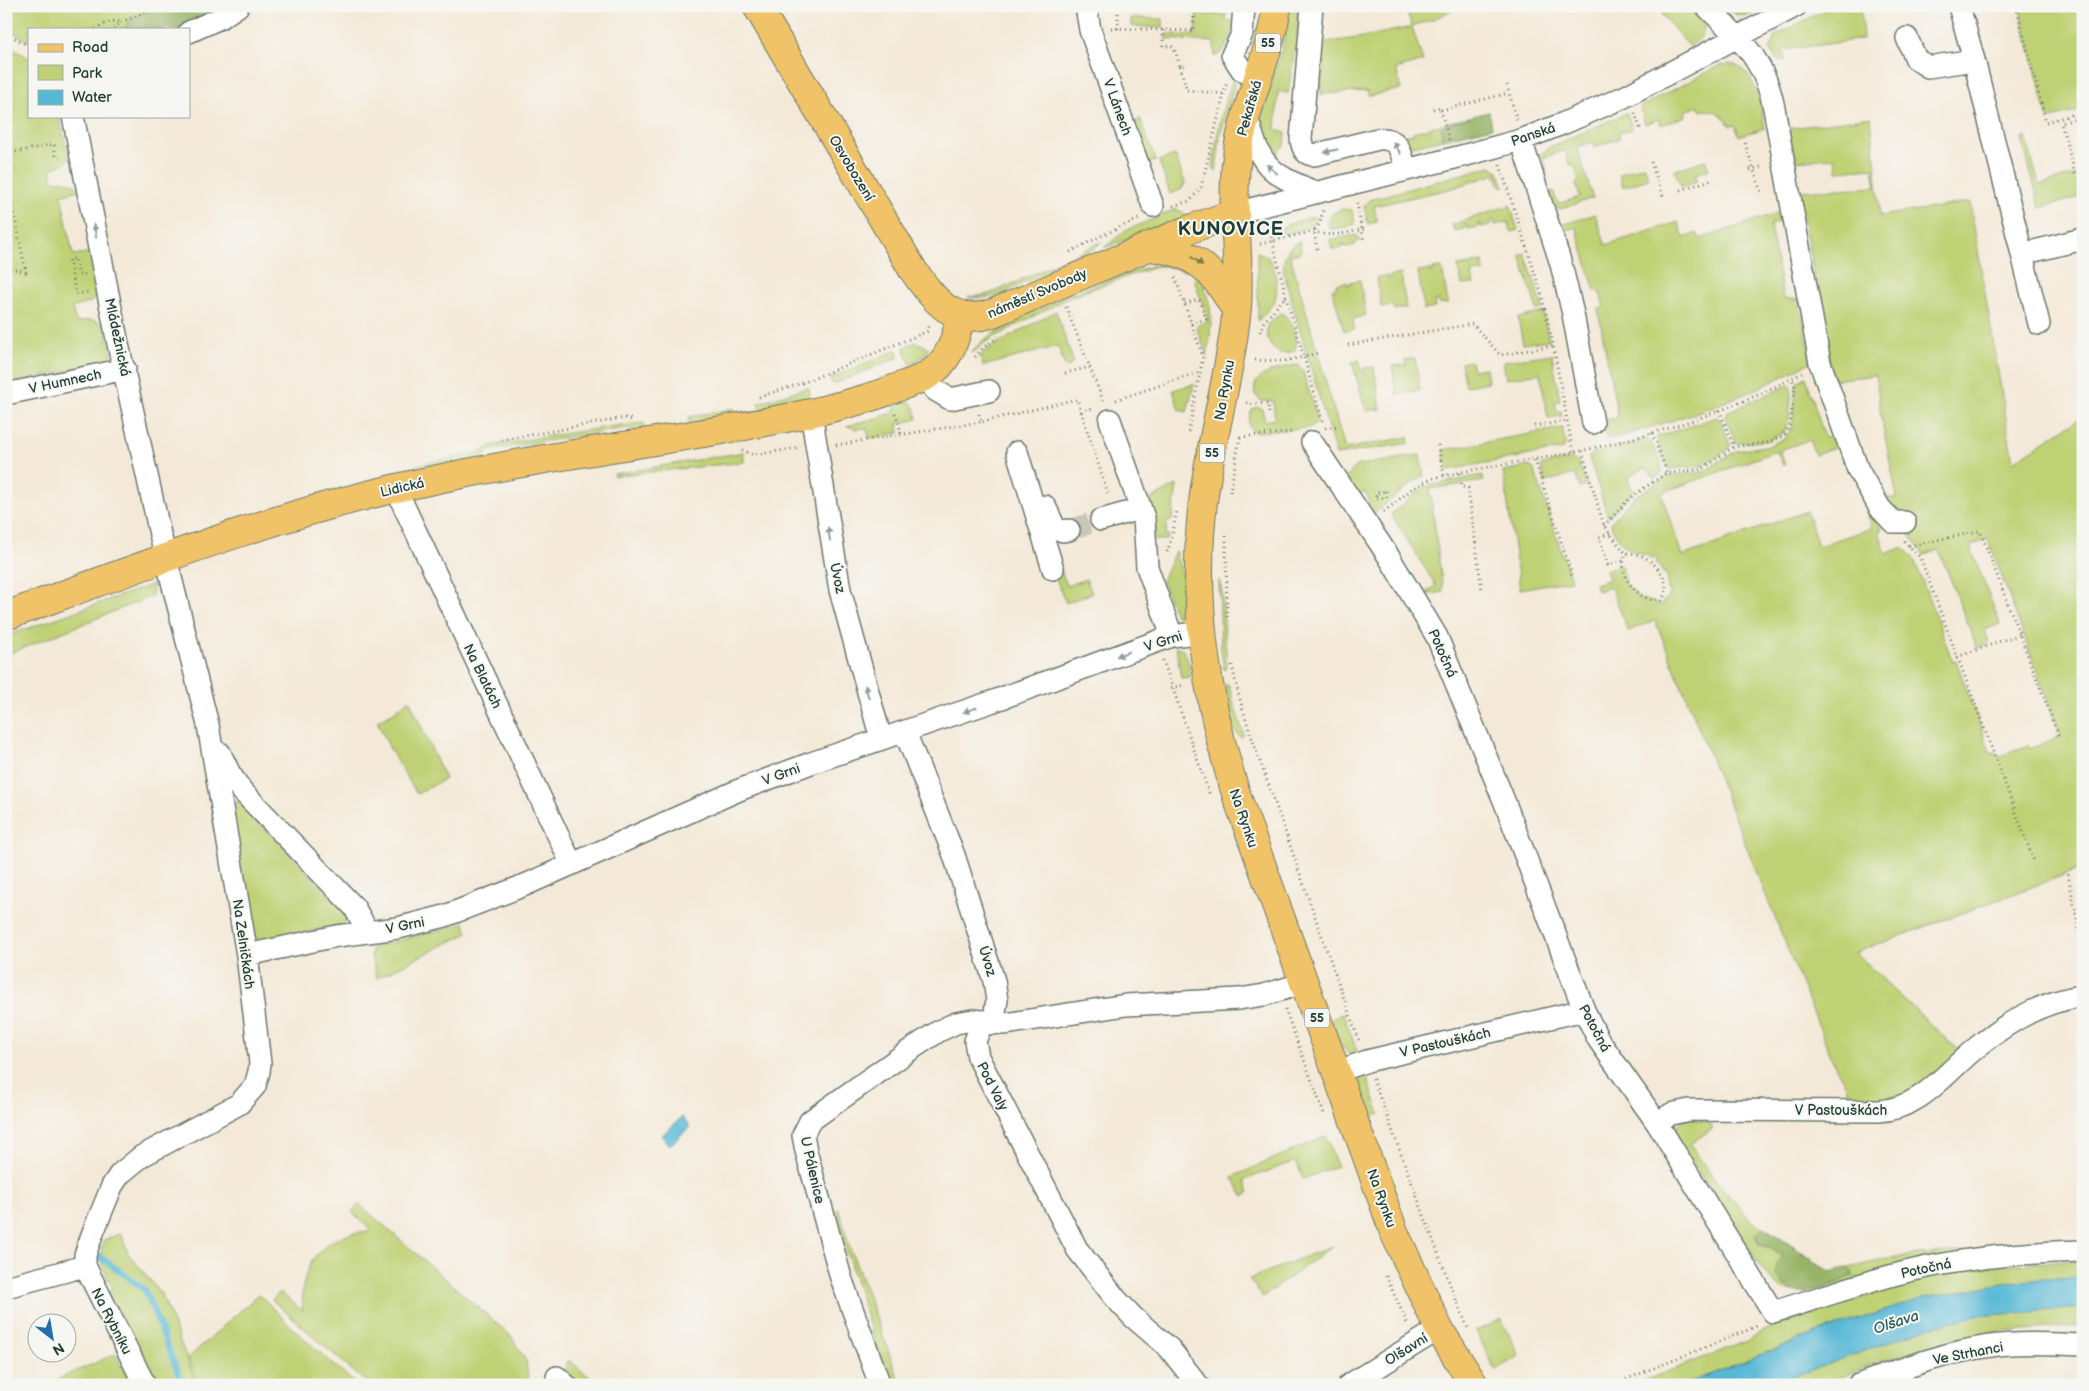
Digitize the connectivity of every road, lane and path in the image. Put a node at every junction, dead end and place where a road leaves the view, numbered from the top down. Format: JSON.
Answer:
{"nodes":[{"id":1,"x":160,"y":6,"type":"edge"},
{"id":2,"x":757,"y":6,"type":"edge"},
{"id":3,"x":1086,"y":6,"type":"edge"},
{"id":4,"x":1222,"y":6,"type":"edge"},
{"id":5,"x":1244,"y":6,"type":"edge"},
{"id":6,"x":1277,"y":6,"type":"edge"},
{"id":7,"x":1312,"y":6,"type":"edge"},
{"id":8,"x":1706,"y":6,"type":"edge"},
{"id":9,"x":1796,"y":6,"type":"edge"},
{"id":10,"x":1959,"y":6,"type":"edge"},
{"id":11,"x":2016,"y":6,"type":"edge"},
{"id":12,"x":1118,"y":7,"type":"edge"},
{"id":13,"x":234,"y":9,"type":"edge"},
{"id":14,"x":121,"y":22,"type":"junction"},
{"id":15,"x":97,"y":28,"type":"edge"},
{"id":16,"x":115,"y":28,"type":"edge"},
{"id":17,"x":1118,"y":29,"type":"junction"},
{"id":18,"x":1090,"y":30,"type":"junction"},
{"id":19,"x":1163,"y":30,"type":"junction"},
{"id":20,"x":190,"y":32,"type":"edge"},
{"id":21,"x":6,"y":33,"type":"edge"},
{"id":22,"x":1737,"y":37,"type":"junction"},
{"id":23,"x":1907,"y":38,"type":"dead end"},
{"id":24,"x":28,"y":45,"type":"edge"},
{"id":25,"x":1974,"y":60,"type":"junction"},
{"id":26,"x":1247,"y":71,"type":"junction"},
{"id":27,"x":1507,"y":85,"type":"dead end"},
{"id":28,"x":1509,"y":93,"type":"junction"},
{"id":29,"x":1224,"y":94,"type":"junction"},
{"id":30,"x":1633,"y":105,"type":"dead end"},
{"id":31,"x":1432,"y":109,"type":"dead end"},
{"id":32,"x":1441,"y":110,"type":"junction"},
{"id":33,"x":2083,"y":112,"type":"edge"},
{"id":34,"x":1515,"y":115,"type":"dead end"},
{"id":35,"x":1247,"y":116,"type":"junction"},
{"id":36,"x":2083,"y":117,"type":"edge"},
{"id":37,"x":73,"y":118,"type":"edge"},
{"id":38,"x":2061,"y":120,"type":"junction"},
{"id":39,"x":1641,"y":131,"type":"dead end"},
{"id":40,"x":1521,"y":140,"type":"junction"},
{"id":41,"x":1449,"y":141,"type":"dead end"},
{"id":42,"x":1745,"y":143,"type":"dead end"},
{"id":43,"x":79,"y":146,"type":"junction"},
{"id":44,"x":6,"y":154,"type":"edge"},
{"id":45,"x":1499,"y":161,"type":"dead end"},
{"id":46,"x":1652,"y":162,"type":"dead end"},
{"id":47,"x":1764,"y":166,"type":"dead end"},
{"id":48,"x":1406,"y":170,"type":"junction"},
{"id":49,"x":1752,"y":170,"type":"junction"},
{"id":50,"x":6,"y":174,"type":"edge"},
{"id":51,"x":2075,"y":174,"type":"dead end"},
{"id":52,"x":1713,"y":179,"type":"dead end"},
{"id":53,"x":1682,"y":190,"type":"dead end"},
{"id":54,"x":1762,"y":195,"type":"dead end"},
{"id":55,"x":1663,"y":197,"type":"dead end"},
{"id":56,"x":1357,"y":200,"type":"dead end"},
{"id":57,"x":1319,"y":201,"type":"junction"},
{"id":58,"x":1155,"y":210,"type":"junction"},
{"id":59,"x":1235,"y":213,"type":"junction"},
{"id":60,"x":1270,"y":226,"type":"dead end"},
{"id":61,"x":1367,"y":229,"type":"dead end"},
{"id":62,"x":1362,"y":230,"type":"junction"},
{"id":63,"x":1314,"y":232,"type":"junction"},
{"id":64,"x":2083,"y":239,"type":"edge"},
{"id":65,"x":1273,"y":242,"type":"junction"},
{"id":66,"x":1364,"y":242,"type":"dead end"},
{"id":67,"x":1259,"y":244,"type":"dead end"},
{"id":68,"x":1151,"y":247,"type":"junction"},
{"id":69,"x":1317,"y":249,"type":"dead end"},
{"id":70,"x":2022,"y":254,"type":"junction"},
{"id":71,"x":1061,"y":256,"type":"dead end"},
{"id":72,"x":6,"y":267,"type":"edge"},
{"id":73,"x":1173,"y":270,"type":"dead end"},
{"id":74,"x":1196,"y":291,"type":"dead end"},
{"id":75,"x":87,"y":292,"type":"dead end"},
{"id":76,"x":1286,"y":296,"type":"junction"},
{"id":77,"x":88,"y":297,"type":"dead end"},
{"id":78,"x":1199,"y":299,"type":"junction"},
{"id":79,"x":1069,"y":302,"type":"dead end"},
{"id":80,"x":1185,"y":304,"type":"junction"},
{"id":81,"x":1236,"y":310,"type":"junction"},
{"id":82,"x":961,"y":316,"type":"junction"},
{"id":83,"x":924,"y":317,"type":"dead end"},
{"id":84,"x":1191,"y":324,"type":"junction"},
{"id":85,"x":2040,"y":324,"type":"dead end"},
{"id":86,"x":919,"y":336,"type":"junction"},
{"id":87,"x":1001,"y":336,"type":"dead end"},
{"id":88,"x":925,"y":339,"type":"dead end"},
{"id":89,"x":1258,"y":341,"type":"dead end"},
{"id":90,"x":1348,"y":344,"type":"dead end"},
{"id":91,"x":1553,"y":346,"type":"junction"},
{"id":92,"x":1256,"y":350,"type":"dead end"},
{"id":93,"x":1318,"y":353,"type":"dead end"},
{"id":94,"x":1304,"y":357,"type":"junction"},
{"id":95,"x":1255,"y":360,"type":"junction"},
{"id":96,"x":1090,"y":367,"type":"junction"},
{"id":97,"x":1253,"y":367,"type":"dead end"},
{"id":98,"x":1822,"y":367,"type":"junction"},
{"id":99,"x":125,"y":369,"type":"junction"},
{"id":100,"x":1200,"y":372,"type":"junction"},
{"id":101,"x":1065,"y":373,"type":"dead end"},
{"id":102,"x":925,"y":376,"type":"junction"},
{"id":103,"x":1792,"y":378,"type":"junction"},
{"id":104,"x":982,"y":393,"type":"junction"},
{"id":105,"x":6,"y":394,"type":"edge"},
{"id":106,"x":1247,"y":396,"type":"dead end"},
{"id":107,"x":753,"y":399,"type":"dead end"},
{"id":108,"x":1077,"y":399,"type":"dead end"},
{"id":109,"x":1246,"y":403,"type":"junction"},
{"id":110,"x":1719,"y":410,"type":"junction"},
{"id":111,"x":1081,"y":412,"type":"dead end"},
{"id":112,"x":1107,"y":412,"type":"junction"},
{"id":113,"x":811,"y":413,"type":"junction"},
{"id":114,"x":894,"y":413,"type":"dead end"},
{"id":115,"x":1244,"y":413,"type":"dead end"},
{"id":116,"x":1269,"y":414,"type":"dead end"},
{"id":117,"x":640,"y":421,"type":"dead end"},
{"id":118,"x":1567,"y":421,"type":"junction"},
{"id":119,"x":981,"y":422,"type":"junction"},
{"id":120,"x":1593,"y":423,"type":"dead end"},
{"id":121,"x":1338,"y":426,"type":"dead end"},
{"id":122,"x":1534,"y":426,"type":"dead end"},
{"id":123,"x":1242,"y":430,"type":"dead end"},
{"id":124,"x":1652,"y":432,"type":"junction"},
{"id":125,"x":1316,"y":433,"type":"junction"},
{"id":126,"x":901,"y":434,"type":"junction"},
{"id":127,"x":1188,"y":436,"type":"dead end"},
{"id":128,"x":1240,"y":436,"type":"junction"},
{"id":129,"x":496,"y":441,"type":"dead end"},
{"id":130,"x":1438,"y":445,"type":"dead end"},
{"id":131,"x":817,"y":446,"type":"junction"},
{"id":132,"x":1734,"y":448,"type":"junction"},
{"id":133,"x":741,"y":450,"type":"dead end"},
{"id":134,"x":1582,"y":451,"type":"junction"},
{"id":135,"x":1016,"y":452,"type":"dead end"},
{"id":136,"x":1573,"y":452,"type":"junction"},
{"id":137,"x":1535,"y":460,"type":"junction"},
{"id":138,"x":1460,"y":473,"type":"junction"},
{"id":139,"x":1667,"y":473,"type":"junction"},
{"id":140,"x":1444,"y":476,"type":"junction"},
{"id":141,"x":399,"y":487,"type":"junction"},
{"id":142,"x":1229,"y":501,"type":"dead end"},
{"id":143,"x":1178,"y":502,"type":"dead end"},
{"id":144,"x":1140,"y":509,"type":"junction"},
{"id":145,"x":1034,"y":510,"type":"junction"},
{"id":146,"x":1101,"y":520,"type":"tunnel mouth"},
{"id":147,"x":1899,"y":522,"type":"joint"},
{"id":148,"x":1367,"y":525,"type":"junction"},
{"id":149,"x":1604,"y":526,"type":"junction"},
{"id":150,"x":1069,"y":530,"type":"dead end"},
{"id":151,"x":1226,"y":534,"type":"dead end"},
{"id":152,"x":1610,"y":534,"type":"junction"},
{"id":153,"x":1909,"y":546,"type":"junction"},
{"id":154,"x":1626,"y":554,"type":"junction"},
{"id":155,"x":166,"y":557,"type":"junction"},
{"id":156,"x":1624,"y":561,"type":"junction"},
{"id":157,"x":1053,"y":569,"type":"dead end"},
{"id":158,"x":1150,"y":575,"type":"junction"},
{"id":159,"x":1573,"y":579,"type":"dead end"},
{"id":160,"x":1482,"y":590,"type":"dead end"},
{"id":161,"x":6,"y":616,"type":"edge"},
{"id":162,"x":1215,"y":627,"type":"junction"},
{"id":163,"x":2020,"y":634,"type":"junction"},
{"id":164,"x":1172,"y":636,"type":"junction"},
{"id":165,"x":1957,"y":657,"type":"junction"},
{"id":166,"x":1231,"y":658,"type":"dead end"},
{"id":167,"x":1188,"y":685,"type":"dead end"},
{"id":168,"x":1171,"y":688,"type":"dead end"},
{"id":169,"x":208,"y":725,"type":"junction"},
{"id":170,"x":905,"y":732,"type":"junction"},
{"id":171,"x":2059,"y":737,"type":"dead end"},
{"id":172,"x":881,"y":739,"type":"junction"},
{"id":173,"x":2034,"y":861,"type":"dead end"},
{"id":174,"x":571,"y":863,"type":"junction"},
{"id":175,"x":2068,"y":874,"type":"dead end"},
{"id":176,"x":365,"y":931,"type":"junction"},
{"id":177,"x":2083,"y":950,"type":"edge"},
{"id":178,"x":247,"y":955,"type":"junction"},
{"id":179,"x":1304,"y":982,"type":"junction"},
{"id":180,"x":2083,"y":996,"type":"edge"},
{"id":181,"x":1584,"y":1010,"type":"junction"},
{"id":182,"x":988,"y":1022,"type":"junction"},
{"id":183,"x":1367,"y":1061,"type":"junction"},
{"id":184,"x":1336,"y":1072,"type":"junction"},
{"id":185,"x":1657,"y":1123,"type":"junction"},
{"id":186,"x":2083,"y":1251,"type":"edge"},
{"id":187,"x":87,"y":1252,"type":"junction"},
{"id":188,"x":6,"y":1287,"type":"edge"},
{"id":189,"x":1773,"y":1312,"type":"junction"},
{"id":190,"x":1451,"y":1323,"type":"junction"},
{"id":191,"x":2083,"y":1345,"type":"edge"},
{"id":192,"x":145,"y":1385,"type":"edge"},
{"id":193,"x":880,"y":1385,"type":"edge"},
{"id":194,"x":1198,"y":1385,"type":"edge"},
{"id":195,"x":1349,"y":1385,"type":"edge"},
{"id":196,"x":1474,"y":1385,"type":"edge"},
{"id":197,"x":1612,"y":1385,"type":"edge"},
{"id":198,"x":1858,"y":1385,"type":"edge"}],
"edges":[{"from":1,"to":14,"type":"path"},
{"from":2,"to":82,"type":"main road","name":"Osvobození"},
{"from":3,"to":18,"type":"street","name":"V Lánech"},
{"from":4,"to":19,"type":"path"},
{"from":5,"to":26,"type":"street"},
{"from":6,"to":26,"type":"main road","name":"Pekařská","number":"55"},
{"from":48,"to":7,"type":"street","one_way":true},
{"from":8,"to":22,"type":"street"},
{"from":9,"to":22,"type":"street","name":"Panská"},
{"from":10,"to":25,"type":"street"},
{"from":11,"to":38,"type":"path"},
{"from":12,"to":17,"type":"path"},
{"from":13,"to":20,"type":"street"},
{"from":14,"to":15,"type":"path"},
{"from":14,"to":16,"type":"path"},
{"from":17,"to":18,"type":"path"},
{"from":17,"to":19,"type":"path"},
{"from":18,"to":58,"type":"street","name":"V Lánech"},
{"from":19,"to":29,"type":"path"},
{"from":21,"to":24,"type":"path"},
{"from":22,"to":40,"type":"street","name":"Panská"},
{"from":22,"to":98,"type":"street"},
{"from":23,"to":25,"type":"street"},
{"from":25,"to":70,"type":"street"},
{"from":26,"to":29,"type":"path"},
{"from":26,"to":35,"type":"main road","name":"Pekařská","number":"55"},
{"from":27,"to":28,"type":"path"},
{"from":28,"to":32,"type":"path"},
{"from":28,"to":34,"type":"path"},
{"from":29,"to":58,"type":"path"},
{"from":30,"to":39,"type":"path"},
{"from":31,"to":32,"type":"path"},
{"from":32,"to":41,"type":"path"},
{"from":33,"to":38,"type":"path"},
{"from":57,"to":35,"type":"street","one_way":true},
{"from":35,"to":59,"type":"main road","name":"Pekařská","number":"55"},
{"from":36,"to":38,"type":"path"},
{"from":37,"to":43,"type":"street","name":"Mládežnická"},
{"from":38,"to":51,"type":"path"},
{"from":40,"to":48,"type":"street","name":"Panská"},
{"from":40,"to":120,"type":"street"},
{"from":42,"to":49,"type":"path"},
{"from":43,"to":44,"type":"path"},
{"from":99,"to":43,"type":"street","name":"Mládežnická","one_way":true},
{"from":45,"to":91,"type":"path"},
{"from":46,"to":55,"type":"path"},
{"from":47,"to":49,"type":"path"},
{"from":48,"to":57,"type":"street","name":"Panská"},
{"from":49,"to":54,"type":"path"},
{"from":50,"to":72,"type":"path"},
{"from":52,"to":53,"type":"path"},
{"from":56,"to":62,"type":"path"},
{"from":57,"to":59,"type":"street","name":"Panská"},
{"from":57,"to":63,"type":"path"},
{"from":58,"to":71,"type":"path"},
{"from":59,"to":68,"type":"main road","name":"náměstí Svobody"},
{"from":59,"to":81,"type":"main road","name":"Na Rynku","number":"55"},
{"from":60,"to":65,"type":"path"},
{"from":61,"to":62,"type":"path"},
{"from":62,"to":63,"type":"path"},
{"from":62,"to":66,"type":"path"},
{"from":63,"to":65,"type":"path"},
{"from":63,"to":69,"type":"path"},
{"from":64,"to":70,"type":"street"},
{"from":65,"to":67,"type":"path"},
{"from":65,"to":76,"type":"path"},
{"from":68,"to":81,"type":"main road","one_way":true},
{"from":68,"to":82,"type":"main road","name":"náměstí Svobody"},
{"from":70,"to":85,"type":"street"},
{"from":73,"to":80,"type":"path"},
{"from":74,"to":78,"type":"path"},
{"from":75,"to":77,"type":"path"},
{"from":76,"to":89,"type":"path"},
{"from":76,"to":94,"type":"path"},
{"from":78,"to":80,"type":"path"},
{"from":78,"to":84,"type":"path"},
{"from":79,"to":96,"type":"path"},
{"from":80,"to":84,"type":"path"},
{"from":81,"to":162,"type":"main road","name":"Na Rynku","number":"55"},
{"from":82,"to":102,"type":"main road"},
{"from":83,"to":86,"type":"path"},
{"from":84,"to":100,"type":"path"},
{"from":86,"to":88,"type":"path"},
{"from":86,"to":107,"type":"path"},
{"from":87,"to":104,"type":"path"},
{"from":90,"to":91,"type":"path"},
{"from":91,"to":118,"type":"path"},
{"from":92,"to":95,"type":"path"},
{"from":93,"to":94,"type":"path"},
{"from":94,"to":95,"type":"path"},
{"from":94,"to":125,"type":"path"},
{"from":95,"to":97,"type":"path"},
{"from":96,"to":101,"type":"path"},
{"from":96,"to":112,"type":"path"},
{"from":98,"to":103,"type":"path"},
{"from":98,"to":147,"type":"street"},
{"from":99,"to":105,"type":"street","name":"V Humnech"},
{"from":99,"to":155,"type":"street","name":"Mládežnická"},
{"from":100,"to":112,"type":"path"},
{"from":100,"to":127,"type":"path"},
{"from":102,"to":104,"type":"street"},
{"from":102,"to":113,"type":"main road"},
{"from":103,"to":110,"type":"path"},
{"from":103,"to":132,"type":"path"},
{"from":104,"to":119,"type":"path"},
{"from":106,"to":109,"type":"path"},
{"from":108,"to":119,"type":"path"},
{"from":109,"to":115,"type":"path"},
{"from":109,"to":116,"type":"path"},
{"from":110,"to":124,"type":"path"},
{"from":110,"to":132,"type":"path"},
{"from":111,"to":112,"type":"path"},
{"from":112,"to":144,"type":"street"},
{"from":113,"to":131,"type":"street","name":"Úvoz"},
{"from":113,"to":141,"type":"main road","name":"Lidická"},
{"from":114,"to":126,"type":"path"},
{"from":117,"to":129,"type":"path"},
{"from":118,"to":122,"type":"path"},
{"from":118,"to":136,"type":"path"},
{"from":119,"to":126,"type":"path"},
{"from":121,"to":125,"type":"path"},
{"from":123,"to":128,"type":"path"},
{"from":124,"to":134,"type":"path"},
{"from":124,"to":139,"type":"path"},
{"from":125,"to":128,"type":"path"},
{"from":125,"to":148,"type":"street","name":"Potočná"},
{"from":126,"to":131,"type":"path"},
{"from":128,"to":142,"type":"path"},
{"from":130,"to":140,"type":"path"},
{"from":131,"to":133,"type":"path"},
{"from":172,"to":131,"type":"street","name":"Úvoz","one_way":true},
{"from":132,"to":139,"type":"path"},
{"from":134,"to":136,"type":"path"},
{"from":134,"to":149,"type":"path"},
{"from":135,"to":145,"type":"street"},
{"from":136,"to":137,"type":"path"},
{"from":137,"to":138,"type":"path"},
{"from":137,"to":159,"type":"path"},
{"from":138,"to":140,"type":"path"},
{"from":138,"to":160,"type":"path"},
{"from":139,"to":149,"type":"path"},
{"from":140,"to":148,"type":"path"},
{"from":141,"to":155,"type":"main road","name":"Lidická"},
{"from":141,"to":174,"type":"street","name":"Na Blatách"},
{"from":143,"to":158,"type":"path"},
{"from":144,"to":146,"type":"street"},
{"from":144,"to":158,"type":"street"},
{"from":145,"to":150,"type":"street"},
{"from":145,"to":157,"type":"street"},
{"from":147,"to":153,"type":"path"},
{"from":148,"to":181,"type":"street","name":"Potočná"},
{"from":149,"to":152,"type":"path"},
{"from":151,"to":162,"type":"path"},
{"from":152,"to":154,"type":"path"},
{"from":152,"to":156,"type":"path"},
{"from":153,"to":163,"type":"path"},
{"from":153,"to":165,"type":"path"},
{"from":154,"to":156,"type":"path"},
{"from":154,"to":156,"type":"path"},
{"from":155,"to":161,"type":"main road","name":"Lidická"},
{"from":155,"to":169,"type":"street","name":"Na Zelničkách"},
{"from":158,"to":164,"type":"street"},
{"from":162,"to":164,"type":"street","name":"V Grni"},
{"from":162,"to":179,"type":"main road","name":"Na Rynku","number":"55"},
{"from":163,"to":165,"type":"path"},
{"from":163,"to":171,"type":"path"},
{"from":164,"to":170,"type":"street","name":"V Grni","one_way":true},
{"from":165,"to":173,"type":"path"},
{"from":166,"to":183,"type":"path"},
{"from":167,"to":168,"type":"path"},
{"from":169,"to":176,"type":"street"},
{"from":169,"to":178,"type":"street","name":"Na Zelničkách"},
{"from":170,"to":172,"type":"street","name":"V Grni"},
{"from":170,"to":182,"type":"street","name":"Úvoz"},
{"from":172,"to":174,"type":"street","name":"V Grni"},
{"from":174,"to":176,"type":"street","name":"V Grni"},
{"from":175,"to":177,"type":"path"},
{"from":176,"to":178,"type":"street","name":"V Grni"},
{"from":178,"to":187,"type":"street","name":"Na Zelničkách"},
{"from":179,"to":182,"type":"street"},
{"from":179,"to":184,"type":"main road","name":"Na Rynku","number":"55"},
{"from":180,"to":185,"type":"street","name":"V Pastouškách"},
{"from":181,"to":183,"type":"street","name":"V Pastouškách"},
{"from":181,"to":185,"type":"street","name":"Potočná"},
{"from":182,"to":193,"type":"street","name":"U Pálenice"},
{"from":182,"to":194,"type":"street","name":"Pod Valy"},
{"from":183,"to":184,"type":"street","name":"V Pastouškách"},
{"from":183,"to":190,"type":"path"},
{"from":184,"to":190,"type":"main road","name":"Na Rynku","number":"55"},
{"from":185,"to":189,"type":"street","name":"Potočná"},
{"from":186,"to":189,"type":"street","name":"Potočná"},
{"from":187,"to":188,"type":"street"},
{"from":187,"to":192,"type":"street","name":"Na Rybníku"},
{"from":189,"to":197,"type":"path"},
{"from":190,"to":195,"type":"street","name":"Olšavní"},
{"from":190,"to":196,"type":"main road","name":"Na Rynku","number":"55"},
{"from":191,"to":198,"type":"street","name":"Ve Strhanci"}]}
